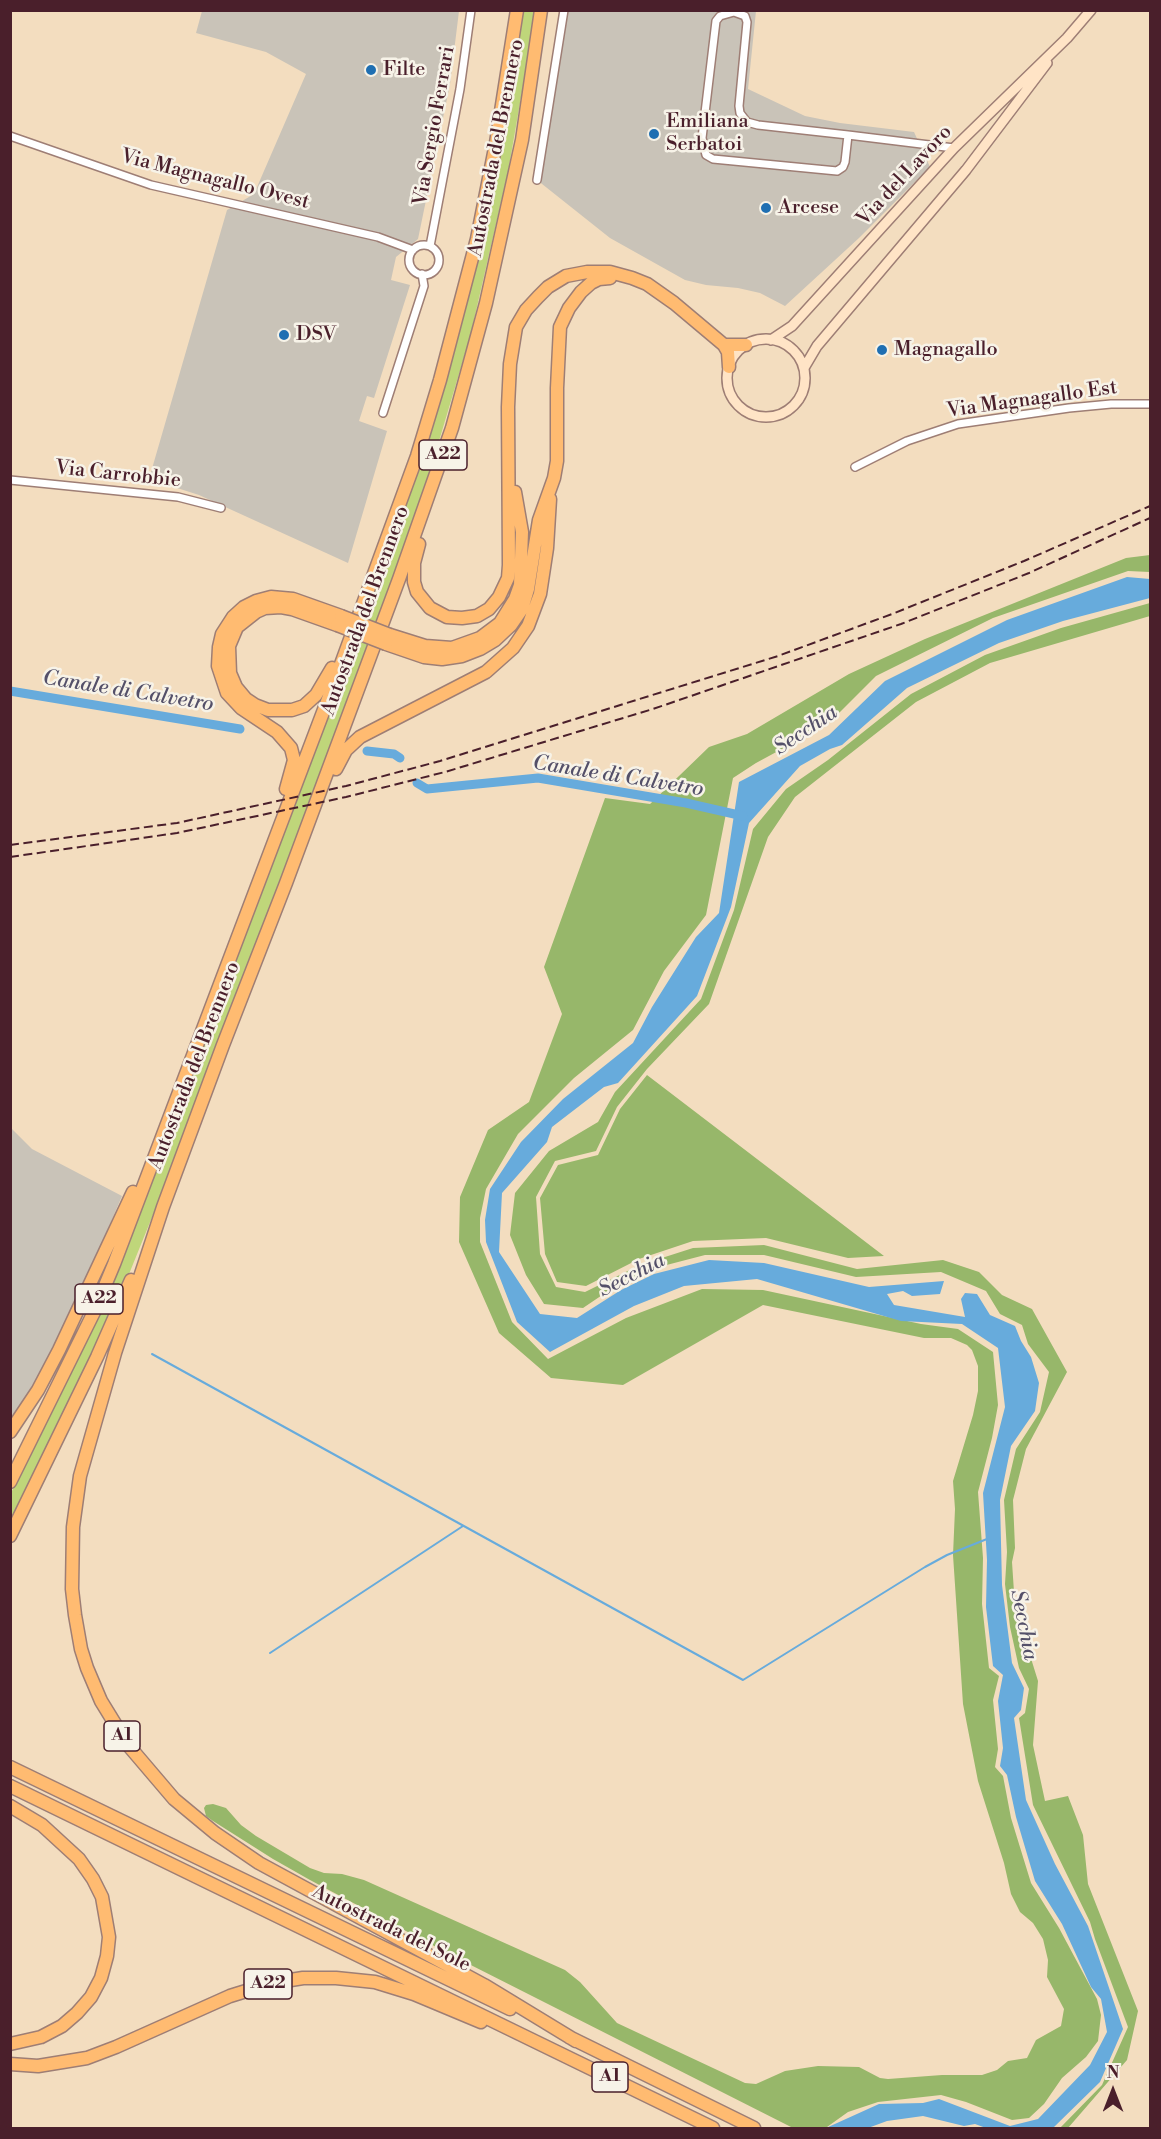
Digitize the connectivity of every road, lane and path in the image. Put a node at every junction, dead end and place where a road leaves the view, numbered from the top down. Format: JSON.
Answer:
{"nodes":[{"id":1,"x":471,"y":10,"type":"edge"},
{"id":2,"x":517,"y":10,"type":"edge"},
{"id":3,"x":541,"y":10,"type":"edge"},
{"id":4,"x":564,"y":10,"type":"edge"},
{"id":5,"x":1091,"y":10,"type":"edge"},
{"id":6,"x":1066,"y":38,"type":"junction"},
{"id":7,"x":848,"y":135,"type":"junction"},
{"id":8,"x":10,"y":136,"type":"edge"},
{"id":9,"x":954,"y":148,"type":"junction"},
{"id":10,"x":537,"y":180,"type":"dead end"},
{"id":11,"x":430,"y":246,"type":"junction"},
{"id":12,"x":413,"y":250,"type":"junction"},
{"id":13,"x":422,"y":274,"type":"junction"},
{"id":14,"x":632,"y":278,"type":"junction"},
{"id":15,"x":771,"y":340,"type":"junction"},
{"id":16,"x":724,"y":345,"type":"junction"},
{"id":17,"x":746,"y":345,"type":"junction"},
{"id":18,"x":729,"y":367,"type":"junction"},
{"id":19,"x":804,"y":369,"type":"junction"},
{"id":20,"x":1150,"y":404,"type":"edge"},
{"id":21,"x":383,"y":413,"type":"dead end"},
{"id":22,"x":452,"y":428,"type":"junction"},
{"id":23,"x":508,"y":459,"type":"junction"},
{"id":24,"x":855,"y":467,"type":"dead end"},
{"id":25,"x":10,"y":480,"type":"edge"},
{"id":26,"x":550,"y":491,"type":"junction"},
{"id":27,"x":221,"y":508,"type":"dead end"},
{"id":28,"x":382,"y":555,"type":"junction"},
{"id":29,"x":339,"y":620,"type":"junction"},
{"id":30,"x":388,"y":639,"type":"junction"},
{"id":31,"x":268,"y":855,"type":"junction"},
{"id":32,"x":286,"y":883,"type":"junction"},
{"id":33,"x":172,"y":1110,"type":"junction"},
{"id":34,"x":163,"y":1207,"type":"junction"},
{"id":35,"x":10,"y":1432,"type":"edge"},
{"id":36,"x":10,"y":1482,"type":"edge"},
{"id":37,"x":10,"y":1536,"type":"edge"},
{"id":38,"x":10,"y":1767,"type":"edge"},
{"id":39,"x":10,"y":1786,"type":"edge"},
{"id":40,"x":10,"y":1806,"type":"edge"},
{"id":41,"x":530,"y":2038,"type":"junction"},
{"id":42,"x":576,"y":2041,"type":"junction"},
{"id":43,"x":10,"y":2044,"type":"edge"},
{"id":44,"x":10,"y":2064,"type":"edge"},
{"id":45,"x":713,"y":2128,"type":"edge"},
{"id":46,"x":754,"y":2128,"type":"edge"}],
"edges":[{"from":1,"to":11,"type":"street","name":"Via Sergio Ferrari"},
{"from":2,"to":28,"type":"highway","name":"Autostrada del Brennero","number":"A22"},
{"from":3,"to":22,"type":"highway","name":"Autostrada del Brennero","number":"A22"},
{"from":4,"to":10,"type":"street"},
{"from":5,"to":6,"type":"main road","name":"Via del Lavoro"},
{"from":6,"to":9,"type":"main road","name":"Via del Lavoro"},
{"from":6,"to":19,"type":"main road","name":"Via del Lavoro"},
{"from":7,"to":7,"type":"street"},
{"from":7,"to":9,"type":"street"},
{"from":8,"to":12,"type":"street","name":"Via Magnagallo Ovest"},
{"from":9,"to":15,"type":"main road","name":"Via del Lavoro"},
{"from":11,"to":12,"type":"street"},
{"from":11,"to":13,"type":"street"},
{"from":12,"to":13,"type":"street"},
{"from":13,"to":21,"type":"street"},
{"from":14,"to":16,"type":"highway"},
{"from":14,"to":23,"type":"highway"},
{"from":14,"to":26,"type":"highway"},
{"from":15,"to":17,"type":"main road","name":"Via del Lavoro"},
{"from":15,"to":19,"type":"main road"},
{"from":16,"to":17,"type":"highway"},
{"from":16,"to":18,"type":"highway"},
{"from":17,"to":18,"type":"main road"},
{"from":18,"to":19,"type":"main road","name":"Via del Lavoro"},
{"from":20,"to":24,"type":"street","name":"Via Magnagallo Est"},
{"from":22,"to":23,"type":"highway"},
{"from":22,"to":32,"type":"highway","name":"Autostrada del Brennero","number":"A22"},
{"from":23,"to":30,"type":"highway"},
{"from":25,"to":27,"type":"street","name":"Via Carrobbie"},
{"from":26,"to":30,"type":"highway"},
{"from":26,"to":32,"type":"highway"},
{"from":28,"to":29,"type":"highway"},
{"from":28,"to":31,"type":"highway","name":"Autostrada del Brennero","number":"A22"},
{"from":29,"to":30,"type":"highway","bridge":true},
{"from":29,"to":31,"type":"highway"},
{"from":31,"to":33,"type":"highway","name":"Autostrada del Brennero","number":"A22"},
{"from":32,"to":34,"type":"highway","name":"Autostrada del Brennero","number":"A22"},
{"from":33,"to":35,"type":"highway"},
{"from":33,"to":36,"type":"highway","number":"A22"},
{"from":34,"to":37,"type":"highway"},
{"from":34,"to":42,"type":"highway","number":"A1"},
{"from":38,"to":42,"type":"highway","name":"Autostrada del Sole","number":"A1"},
{"from":39,"to":41,"type":"highway","name":"Autostrada del Sole","number":"A1"},
{"from":40,"to":43,"type":"highway"},
{"from":41,"to":44,"type":"highway","number":"A22"},
{"from":41,"to":45,"type":"highway","name":"Autostrada del Sole","number":"A1"},
{"from":42,"to":46,"type":"highway","name":"Autostrada del Sole","number":"A1"}]}
